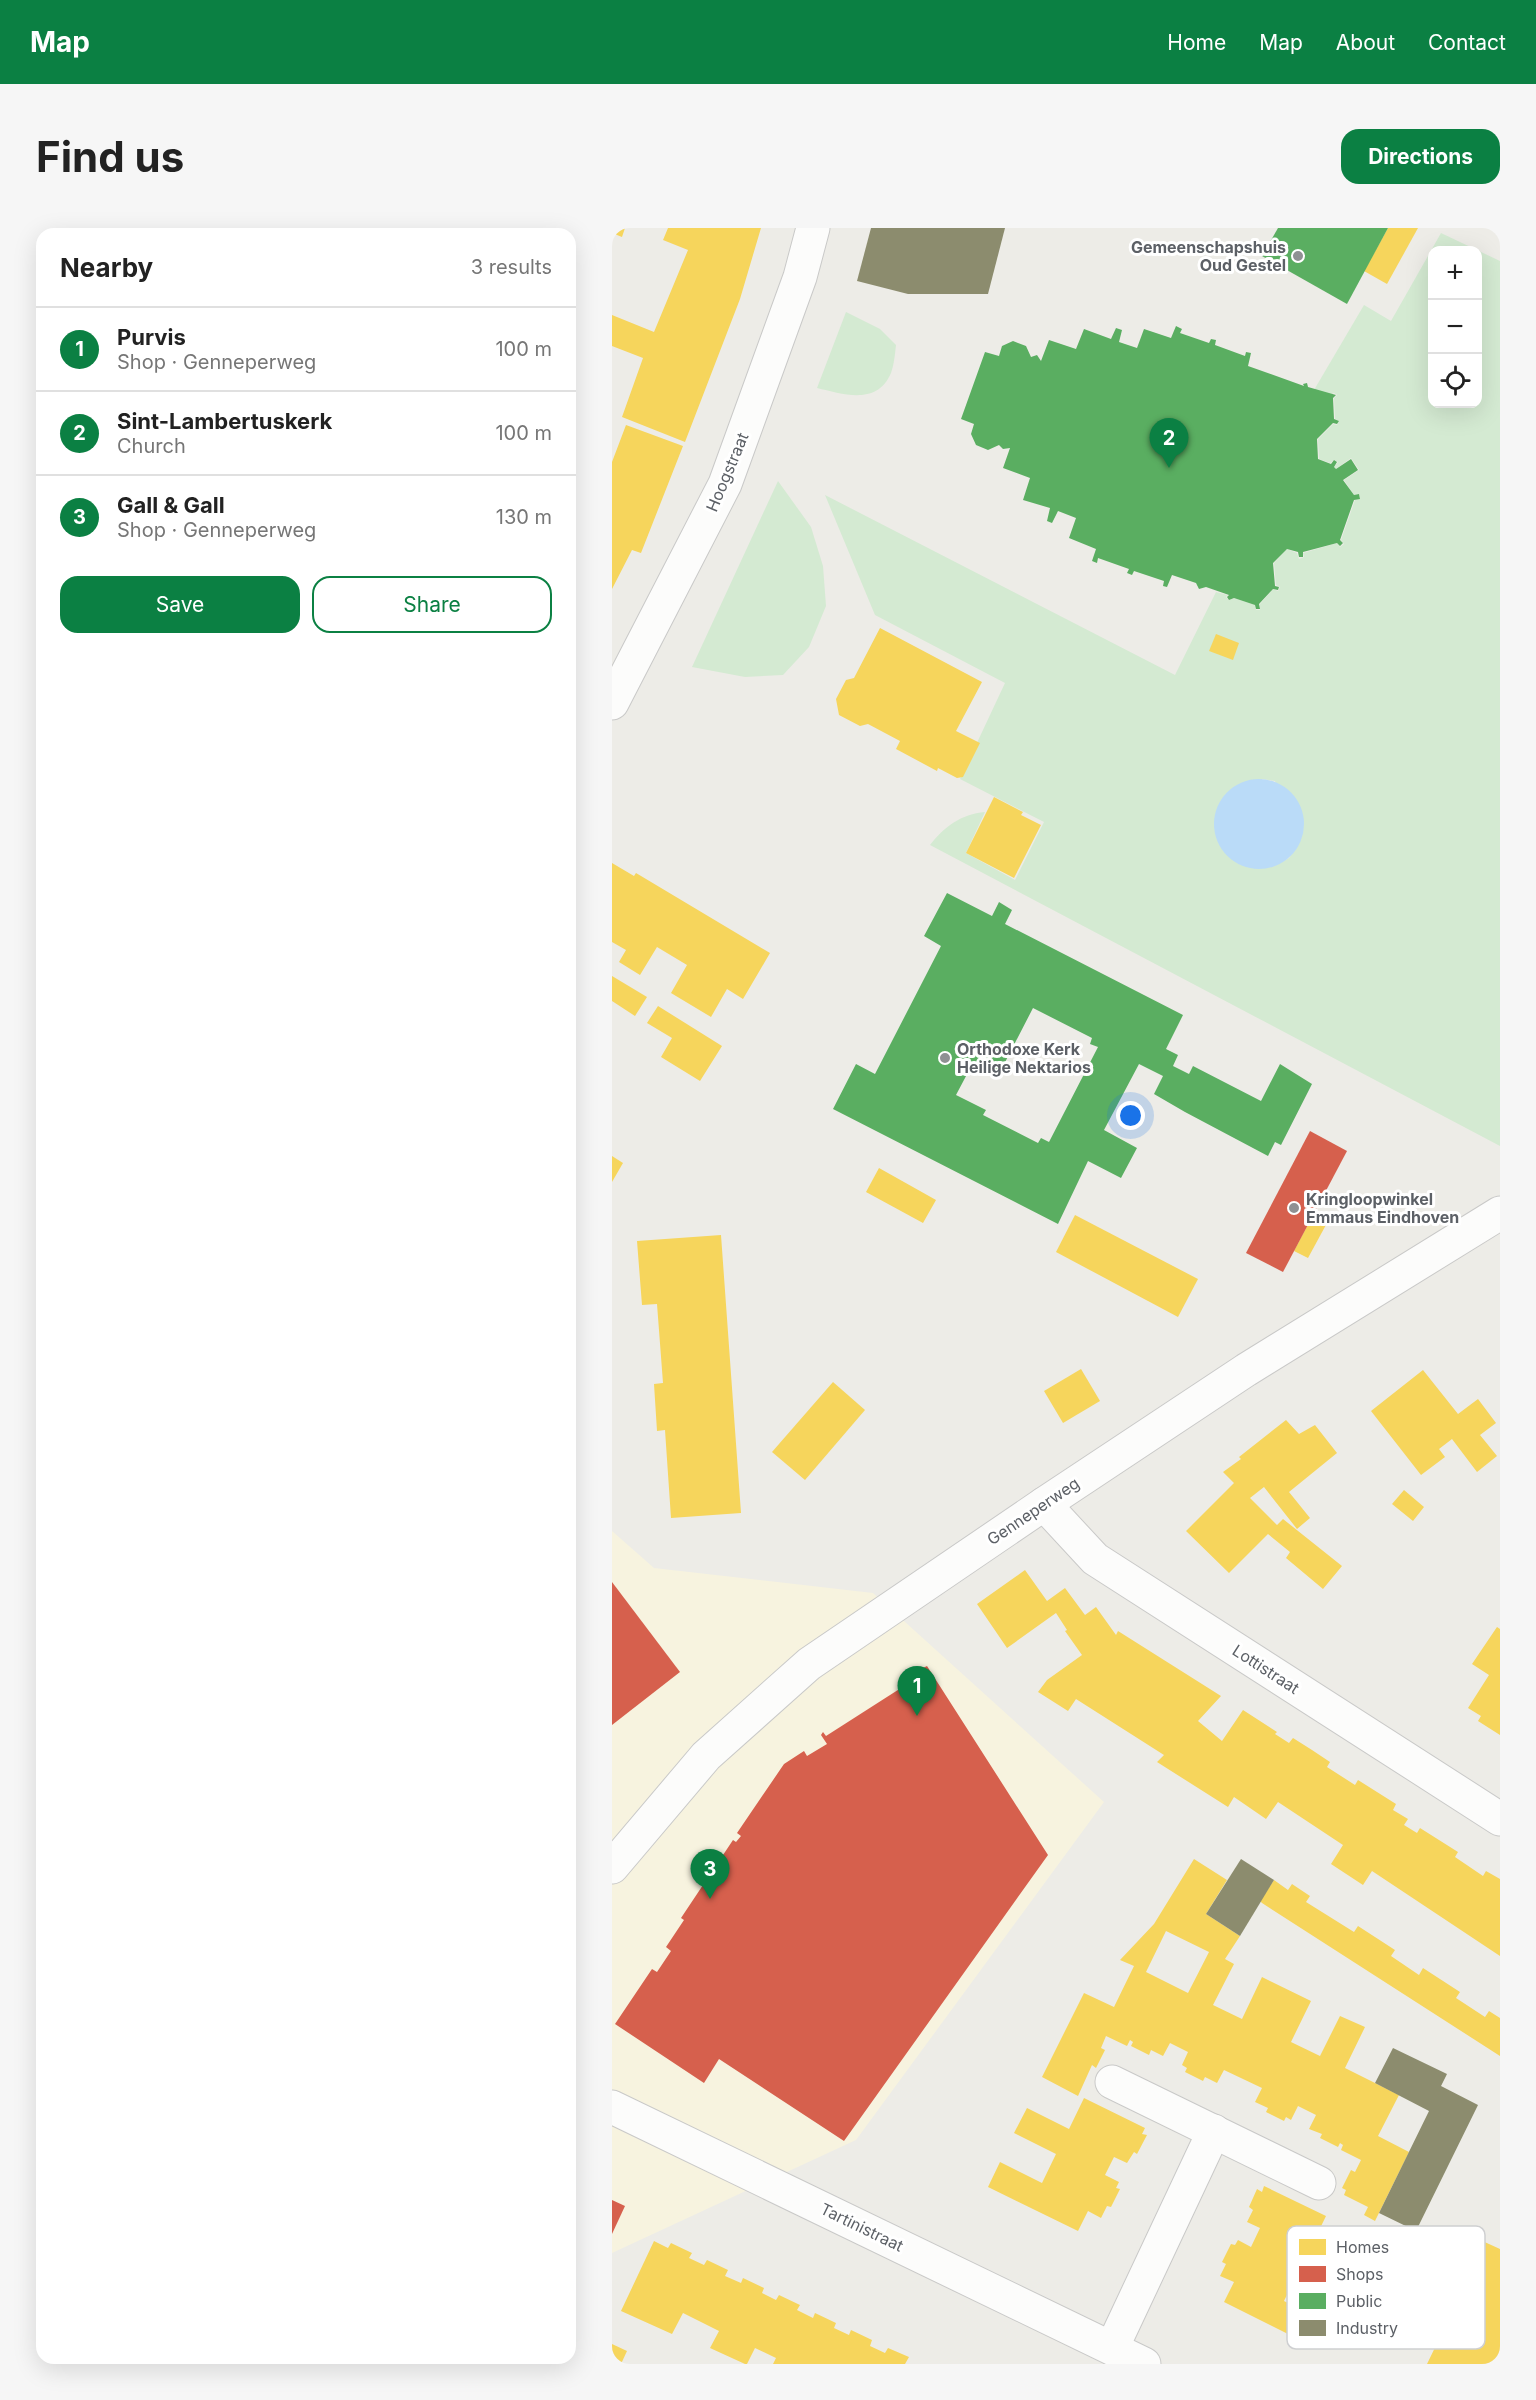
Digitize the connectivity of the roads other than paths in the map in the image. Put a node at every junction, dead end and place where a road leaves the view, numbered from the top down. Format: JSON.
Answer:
{"nodes":[{"id":1,"x":813,"y":228,"type":"edge"},
{"id":2,"x":612,"y":703,"type":"edge"},
{"id":3,"x":1500,"y":1214,"type":"edge"},
{"id":4,"x":1044,"y":1503,"type":"junction"},
{"id":5,"x":1500,"y":1819,"type":"edge"},
{"id":6,"x":612,"y":1867,"type":"edge"},
{"id":7,"x":1112,"y":2082,"type":"dead end"},
{"id":8,"x":612,"y":2107,"type":"edge"},
{"id":9,"x":1214,"y":2132,"type":"junction"},
{"id":10,"x":1319,"y":2183,"type":"dead end"},
{"id":11,"x":1112,"y":2349,"type":"junction"},
{"id":12,"x":1144,"y":2364,"type":"edge"}],
"edges":[{"from":1,"to":2,"type":"street","name":"Hoogstraat"},
{"from":3,"to":4,"type":"street","name":"Genneperweg"},
{"from":4,"to":5,"type":"street","name":"Lottistraat"},
{"from":4,"to":6,"type":"street","name":"Genneperweg"},
{"from":7,"to":9,"type":"street"},
{"from":8,"to":11,"type":"street","name":"Tartinistraat"},
{"from":9,"to":10,"type":"street"},
{"from":9,"to":11,"type":"street"},
{"from":11,"to":12,"type":"street","name":"Tartinistraat"}]}
